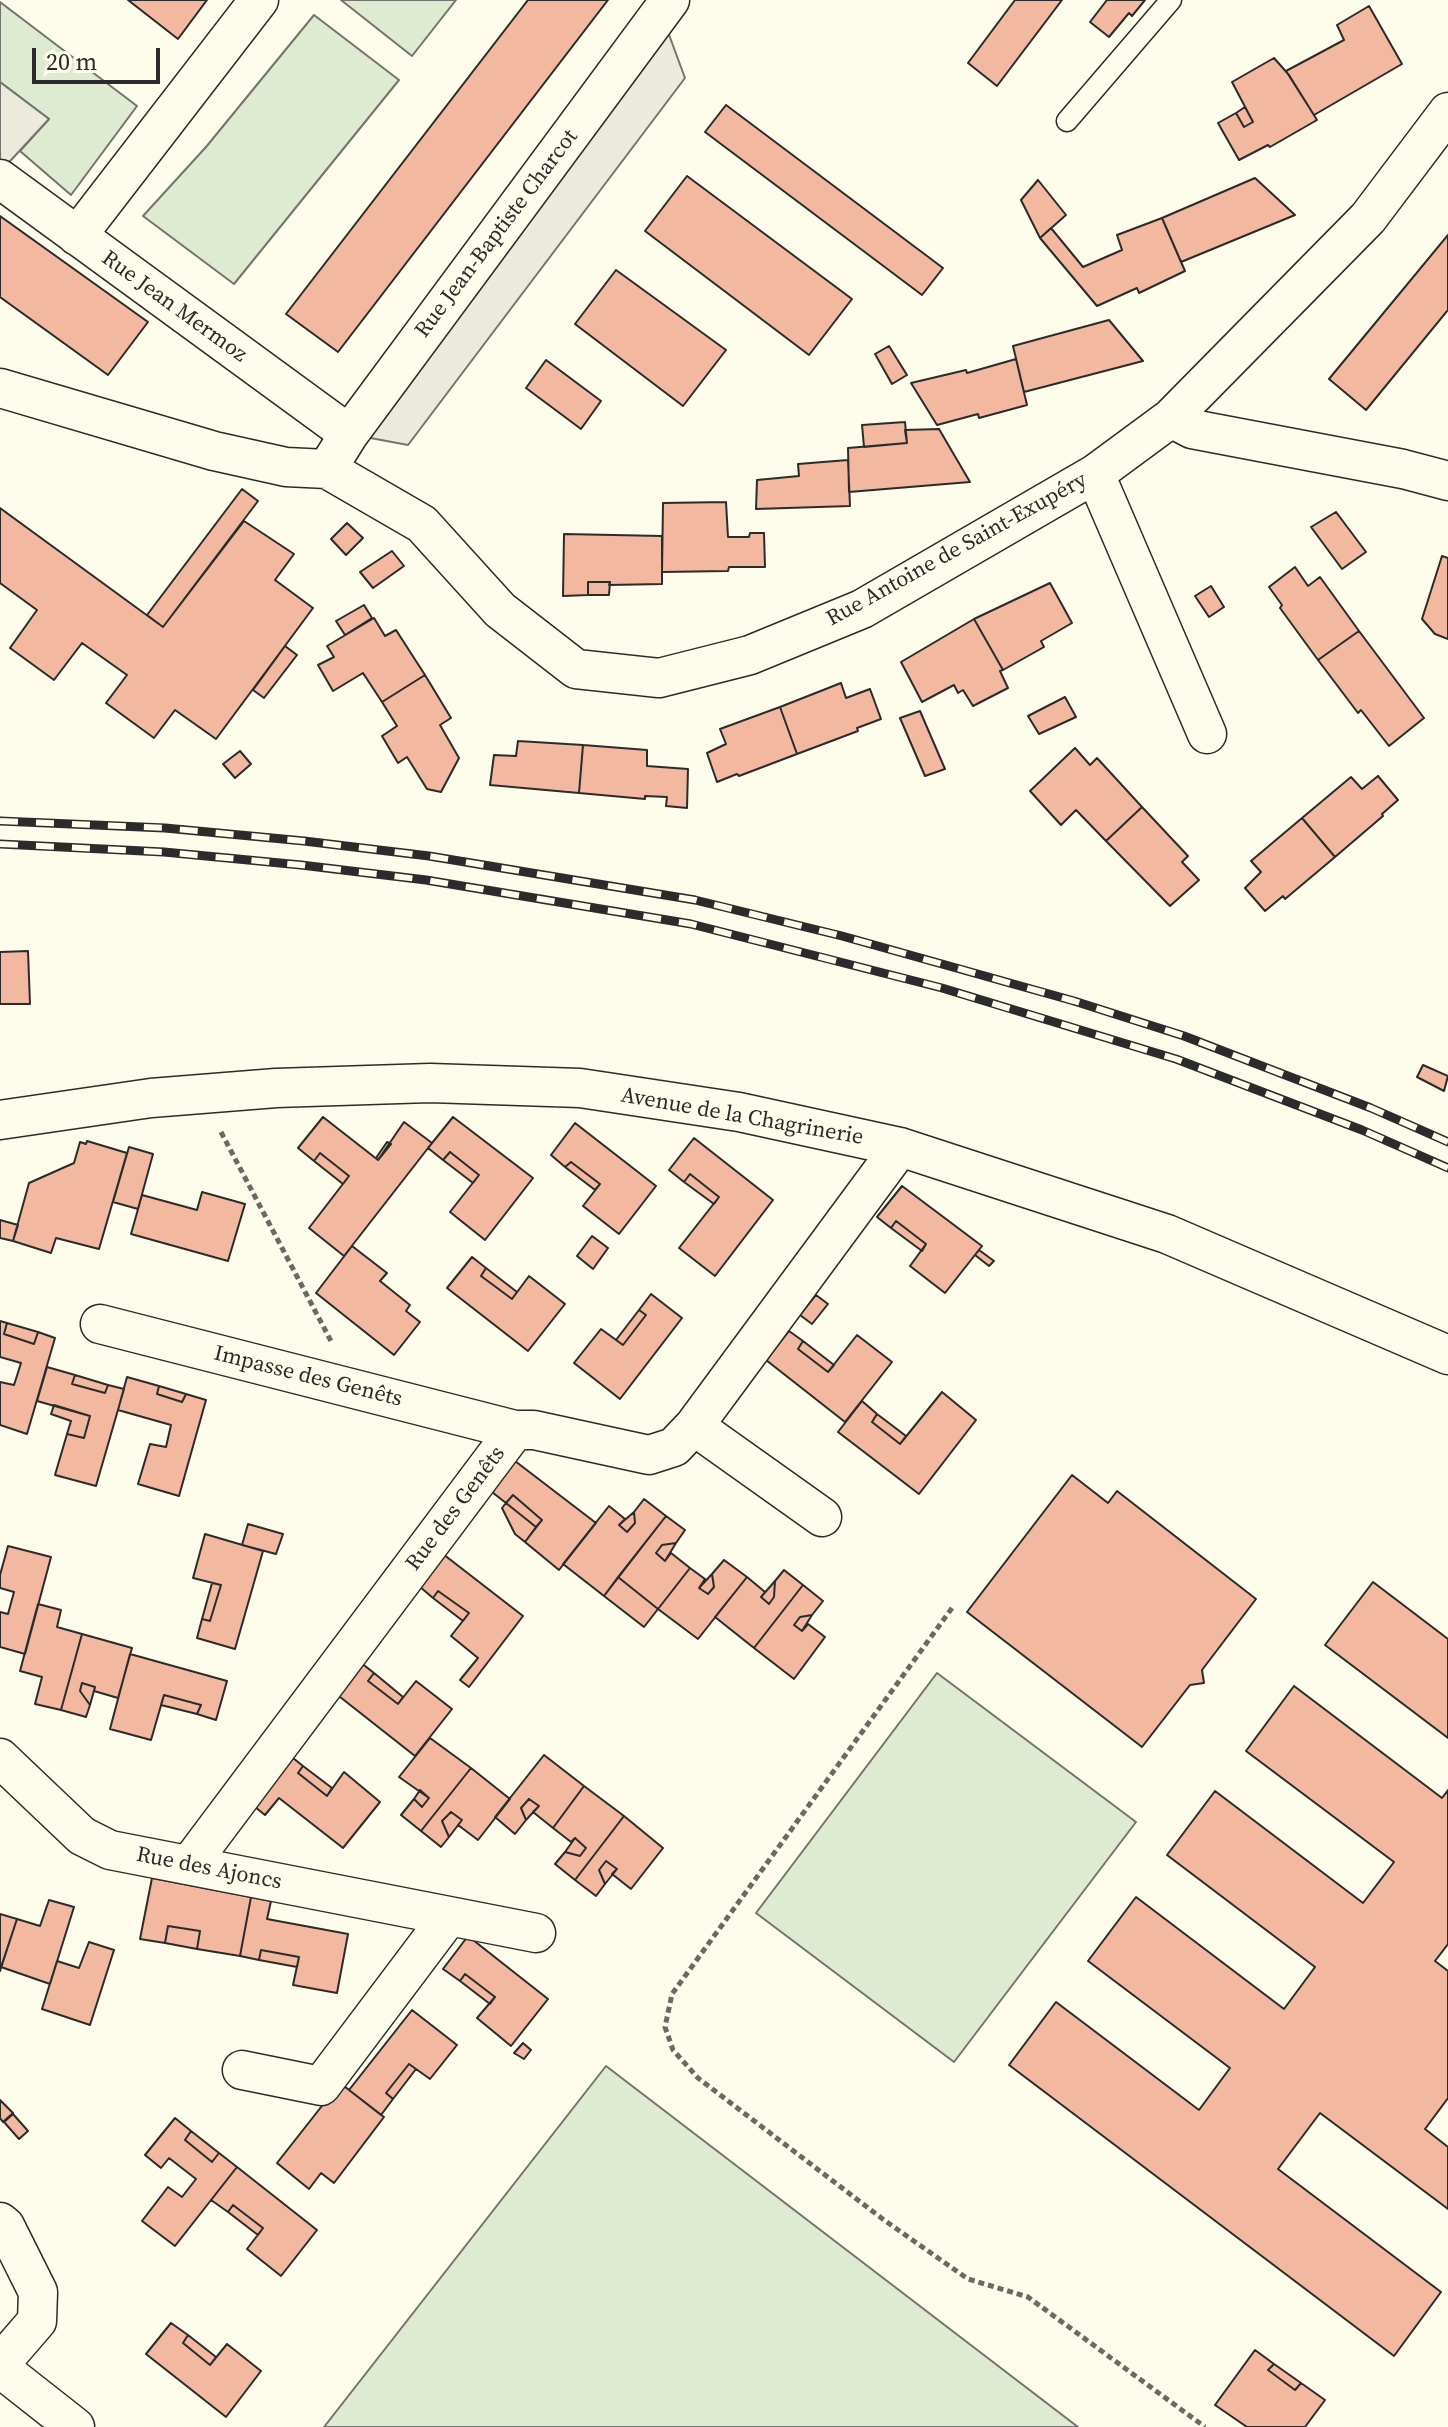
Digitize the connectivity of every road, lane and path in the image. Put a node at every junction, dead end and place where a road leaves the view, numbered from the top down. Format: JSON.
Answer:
{"nodes":[{"id":1,"x":259,"y":0,"type":"edge"},
{"id":2,"x":670,"y":0,"type":"edge"},
{"id":3,"x":1171,"y":0,"type":"edge"},
{"id":4,"x":1448,"y":112,"type":"edge"},
{"id":5,"x":1067,"y":121,"type":"dead end"},
{"id":6,"x":0,"y":179,"type":"edge"},
{"id":7,"x":77,"y":236,"type":"junction"},
{"id":8,"x":0,"y":388,"type":"edge"},
{"id":9,"x":1171,"y":418,"type":"junction"},
{"id":10,"x":349,"y":434,"type":"junction"},
{"id":11,"x":327,"y":469,"type":"junction"},
{"id":12,"x":1095,"y":474,"type":"junction"},
{"id":13,"x":1448,"y":481,"type":"edge"},
{"id":14,"x":1207,"y":734,"type":"dead end"},
{"id":15,"x":201,"y":1094,"type":"junction"},
{"id":16,"x":0,"y":1120,"type":"edge"},
{"id":17,"x":900,"y":1147,"type":"junction"},
{"id":18,"x":100,"y":1324,"type":"dead end"},
{"id":19,"x":1448,"y":1355,"type":"edge"},
{"id":20,"x":357,"y":1390,"type":"junction"},
{"id":21,"x":694,"y":1426,"type":"junction"},
{"id":22,"x":515,"y":1430,"type":"junction"},
{"id":23,"x":822,"y":1517,"type":"dead end"},
{"id":24,"x":952,"y":1608,"type":"dead end"},
{"id":25,"x":0,"y":1758,"type":"edge"},
{"id":26,"x":189,"y":1865,"type":"junction"},
{"id":27,"x":449,"y":1916,"type":"junction"},
{"id":28,"x":536,"y":1933,"type":"dead end"},
{"id":29,"x":242,"y":2070,"type":"dead end"},
{"id":30,"x":0,"y":2222,"type":"edge"},
{"id":31,"x":0,"y":2366,"type":"edge"},
{"id":32,"x":75,"y":2427,"type":"edge"},
{"id":33,"x":1205,"y":2427,"type":"edge"}],
"edges":[{"from":1,"to":7,"type":"street"},
{"from":2,"to":10,"type":"street","name":"Rue Jean-Baptiste Charcot"},
{"from":3,"to":5,"type":"lane"},
{"from":4,"to":9,"type":"street","name":"Rue Antoine de Saint-Exupéry"},
{"from":6,"to":7,"type":"street","name":"Rue Jean Mermoz"},
{"from":7,"to":10,"type":"street","name":"Rue Jean Mermoz"},
{"from":8,"to":11,"type":"street","name":"Rue Antoine de Saint-Exupéry"},
{"from":9,"to":12,"type":"street","name":"Rue Antoine de Saint-Exupéry"},
{"from":9,"to":13,"type":"street"},
{"from":10,"to":11,"type":"street","name":"Rue Jean-Baptiste Charcot"},
{"from":11,"to":12,"type":"street","name":"Rue Antoine de Saint-Exupéry"},
{"from":12,"to":14,"type":"street","name":"Rue Antoine de Saint-Exupéry"},
{"from":15,"to":16,"type":"street","name":"Avenue de la Chagrinerie"},
{"from":15,"to":17,"type":"street","name":"Avenue de la Chagrinerie"},
{"from":15,"to":20,"type":"path"},
{"from":17,"to":19,"type":"street","name":"Avenue de la Chagrinerie"},
{"from":17,"to":21,"type":"street","name":"Rue des Genêts"},
{"from":18,"to":20,"type":"street","name":"Impasse des Genêts"},
{"from":20,"to":22,"type":"street","name":"Impasse des Genêts"},
{"from":21,"to":22,"type":"street","name":"Rue des Genêts"},
{"from":21,"to":23,"type":"street"},
{"from":22,"to":26,"type":"street","name":"Rue des Genêts"},
{"from":24,"to":33,"type":"path"},
{"from":25,"to":26,"type":"street","name":"Rue des Ajoncs"},
{"from":26,"to":27,"type":"street","name":"Rue des Ajoncs"},
{"from":27,"to":28,"type":"street","name":"Rue des Ajoncs"},
{"from":27,"to":29,"type":"street"},
{"from":30,"to":31,"type":"street"},
{"from":31,"to":32,"type":"street"}]}
